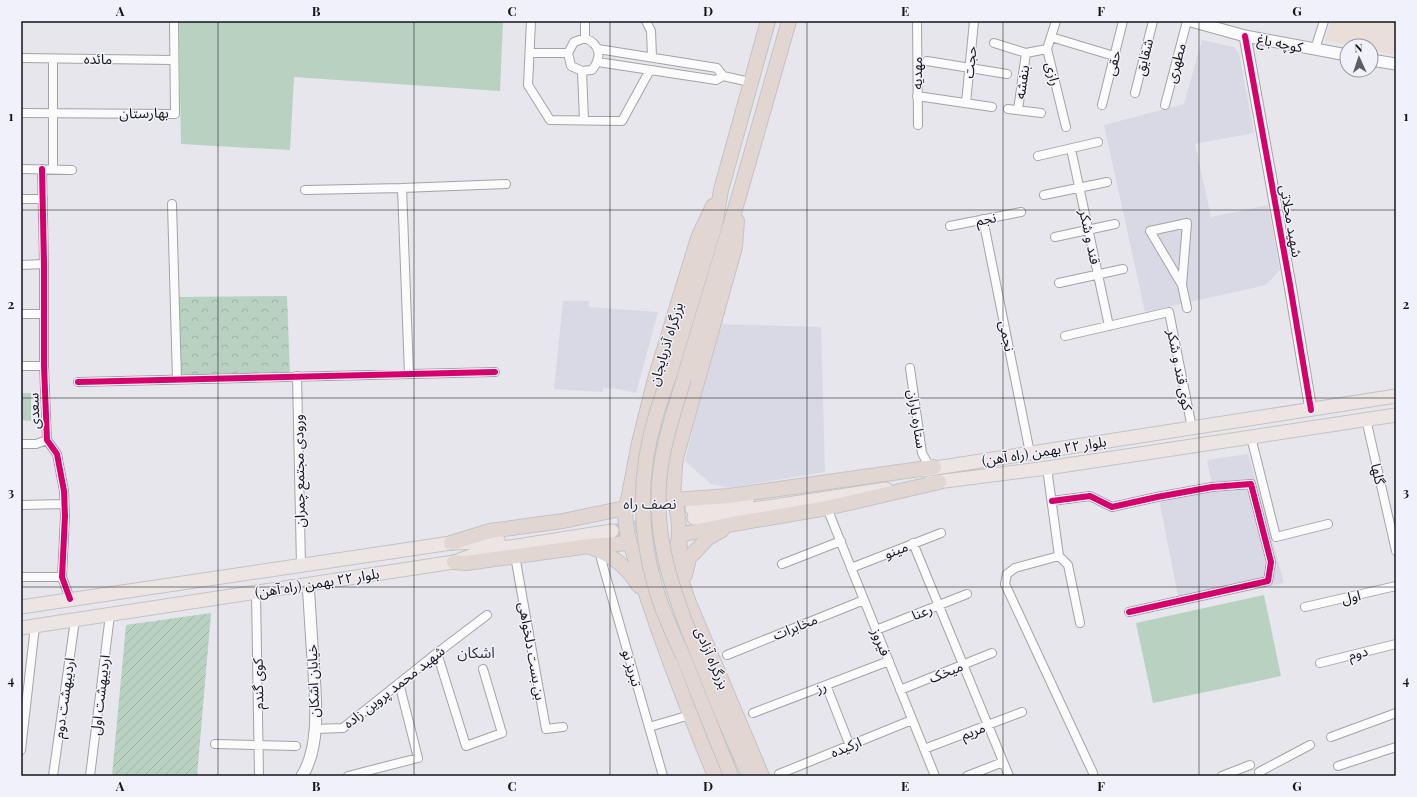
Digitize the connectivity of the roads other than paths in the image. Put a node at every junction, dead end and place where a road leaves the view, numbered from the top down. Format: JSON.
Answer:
{"nodes":[{"id":1,"x":174,"y":21,"type":"edge"},
{"id":2,"x":531,"y":21,"type":"edge"},
{"id":3,"x":586,"y":21,"type":"edge"},
{"id":4,"x":646,"y":21,"type":"edge"},
{"id":5,"x":768,"y":21,"type":"edge"},
{"id":6,"x":789,"y":21,"type":"edge"},
{"id":7,"x":917,"y":21,"type":"edge"},
{"id":8,"x":974,"y":21,"type":"edge"},
{"id":9,"x":1056,"y":21,"type":"edge"},
{"id":10,"x":1123,"y":21,"type":"edge"},
{"id":11,"x":1154,"y":21,"type":"edge"},
{"id":12,"x":1187,"y":21,"type":"edge"},
{"id":13,"x":1324,"y":21,"type":"edge"},
{"id":14,"x":1196,"y":22,"type":"edge"},
{"id":15,"x":1245,"y":36,"type":"junction"},
{"id":16,"x":1051,"y":37,"type":"junction"},
{"id":17,"x":585,"y":38,"type":"junction"},
{"id":18,"x":994,"y":43,"type":"dead end"},
{"id":19,"x":598,"y":49,"type":"junction"},
{"id":20,"x":1047,"y":49,"type":"junction"},
{"id":21,"x":1315,"y":49,"type":"junction"},
{"id":22,"x":530,"y":53,"type":"junction"},
{"id":23,"x":568,"y":53,"type":"junction"},
{"id":24,"x":1026,"y":53,"type":"junction"},
{"id":25,"x":1339,"y":54,"type":"edge"},
{"id":26,"x":1114,"y":56,"type":"junction"},
{"id":27,"x":652,"y":57,"type":"junction"},
{"id":28,"x":21,"y":58,"type":"edge"},
{"id":29,"x":53,"y":58,"type":"junction"},
{"id":30,"x":174,"y":60,"type":"junction"},
{"id":31,"x":927,"y":61,"type":"dead end"},
{"id":32,"x":1379,"y":61,"type":"edge"},
{"id":33,"x":598,"y":62,"type":"junction"},
{"id":34,"x":1396,"y":64,"type":"edge"},
{"id":35,"x":970,"y":68,"type":"junction"},
{"id":36,"x":650,"y":70,"type":"junction"},
{"id":37,"x":582,"y":71,"type":"junction"},
{"id":38,"x":1007,"y":74,"type":"dead end"},
{"id":39,"x":723,"y":76,"type":"junction"},
{"id":40,"x":750,"y":82,"type":"junction"},
{"id":41,"x":1135,"y":93,"type":"dead end"},
{"id":42,"x":916,"y":96,"type":"junction"},
{"id":43,"x":966,"y":103,"type":"junction"},
{"id":44,"x":1102,"y":105,"type":"dead end"},
{"id":45,"x":1164,"y":105,"type":"dead end"},
{"id":46,"x":992,"y":107,"type":"dead end"},
{"id":47,"x":1008,"y":109,"type":"dead end"},
{"id":48,"x":1018,"y":110,"type":"junction"},
{"id":49,"x":21,"y":113,"type":"edge"},
{"id":50,"x":53,"y":113,"type":"junction"},
{"id":51,"x":1041,"y":113,"type":"dead end"},
{"id":52,"x":584,"y":120,"type":"junction"},
{"id":53,"x":918,"y":124,"type":"dead end"},
{"id":54,"x":1066,"y":127,"type":"dead end"},
{"id":55,"x":1098,"y":142,"type":"dead end"},
{"id":56,"x":1071,"y":149,"type":"junction"},
{"id":57,"x":1038,"y":156,"type":"dead end"},
{"id":58,"x":21,"y":169,"type":"edge"},
{"id":59,"x":42,"y":169,"type":"junction"},
{"id":60,"x":53,"y":169,"type":"junction"},
{"id":61,"x":72,"y":170,"type":"dead end"},
{"id":62,"x":1107,"y":182,"type":"dead end"},
{"id":63,"x":506,"y":184,"type":"dead end"},
{"id":64,"x":402,"y":188,"type":"junction"},
{"id":65,"x":1079,"y":188,"type":"junction"},
{"id":66,"x":305,"y":190,"type":"dead end"},
{"id":67,"x":721,"y":190,"type":"junction"},
{"id":68,"x":1044,"y":195,"type":"dead end"},
{"id":69,"x":739,"y":196,"type":"junction"},
{"id":70,"x":21,"y":199,"type":"edge"},
{"id":71,"x":43,"y":199,"type":"junction"},
{"id":72,"x":172,"y":204,"type":"dead end"},
{"id":73,"x":1021,"y":212,"type":"dead end"},
{"id":74,"x":984,"y":219,"type":"junction"},
{"id":75,"x":1115,"y":224,"type":"dead end"},
{"id":76,"x":950,"y":226,"type":"dead end"},
{"id":77,"x":1088,"y":230,"type":"junction"},
{"id":78,"x":1055,"y":237,"type":"dead end"},
{"id":79,"x":44,"y":264,"type":"junction"},
{"id":80,"x":21,"y":265,"type":"edge"},
{"id":81,"x":1123,"y":269,"type":"dead end"},
{"id":82,"x":1098,"y":276,"type":"junction"},
{"id":83,"x":1059,"y":283,"type":"dead end"},
{"id":84,"x":1182,"y":285,"type":"junction"},
{"id":85,"x":1187,"y":308,"type":"dead end"},
{"id":86,"x":21,"y":314,"type":"edge"},
{"id":87,"x":44,"y":314,"type":"junction"},
{"id":88,"x":1108,"y":326,"type":"junction"},
{"id":89,"x":1065,"y":336,"type":"dead end"},
{"id":90,"x":21,"y":366,"type":"edge"},
{"id":91,"x":44,"y":366,"type":"junction"},
{"id":92,"x":910,"y":368,"type":"dead end"},
{"id":93,"x":495,"y":372,"type":"dead end"},
{"id":94,"x":409,"y":374,"type":"junction"},
{"id":95,"x":297,"y":376,"type":"junction"},
{"id":96,"x":177,"y":379,"type":"junction"},
{"id":97,"x":655,"y":379,"type":"junction"},
{"id":98,"x":78,"y":382,"type":"dead end"},
{"id":99,"x":694,"y":392,"type":"junction"},
{"id":100,"x":1396,"y":396,"type":"edge"},
{"id":101,"x":1311,"y":410,"type":"junction"},
{"id":102,"x":1396,"y":414,"type":"edge"},
{"id":103,"x":1366,"y":419,"type":"junction"},
{"id":104,"x":1192,"y":428,"type":"junction"},
{"id":105,"x":1251,"y":437,"type":"junction"},
{"id":106,"x":47,"y":440,"type":"junction"},
{"id":107,"x":21,"y":444,"type":"edge"},
{"id":108,"x":1030,"y":453,"type":"junction"},
{"id":109,"x":932,"y":468,"type":"junction"},
{"id":110,"x":1047,"y":468,"type":"junction"},
{"id":111,"x":939,"y":482,"type":"junction"},
{"id":112,"x":673,"y":498,"type":"junction"},
{"id":113,"x":1052,"y":501,"type":"junction"},
{"id":114,"x":21,"y":504,"type":"edge"},
{"id":115,"x":64,"y":504,"type":"junction"},
{"id":116,"x":626,"y":506,"type":"junction"},
{"id":117,"x":827,"y":508,"type":"junction"},
{"id":118,"x":733,"y":524,"type":"junction"},
{"id":119,"x":1328,"y":524,"type":"dead end"},
{"id":120,"x":941,"y":533,"type":"dead end"},
{"id":121,"x":679,"y":536,"type":"junction"},
{"id":122,"x":841,"y":541,"type":"junction"},
{"id":123,"x":451,"y":543,"type":"junction"},
{"id":124,"x":913,"y":543,"type":"junction"},
{"id":125,"x":631,"y":544,"type":"junction"},
{"id":126,"x":589,"y":546,"type":"junction"},
{"id":127,"x":1396,"y":551,"type":"edge"},
{"id":128,"x":515,"y":556,"type":"junction"},
{"id":129,"x":1059,"y":556,"type":"junction"},
{"id":130,"x":600,"y":559,"type":"dead end"},
{"id":131,"x":454,"y":562,"type":"junction"},
{"id":132,"x":782,"y":564,"type":"dead end"},
{"id":133,"x":300,"y":566,"type":"junction"},
{"id":134,"x":851,"y":568,"type":"junction"},
{"id":135,"x":21,"y":577,"type":"edge"},
{"id":136,"x":62,"y":577,"type":"junction"},
{"id":137,"x":682,"y":583,"type":"junction"},
{"id":138,"x":308,"y":584,"type":"junction"},
{"id":139,"x":1396,"y":586,"type":"edge"},
{"id":140,"x":256,"y":592,"type":"junction"},
{"id":141,"x":967,"y":594,"type":"dead end"},
{"id":142,"x":647,"y":598,"type":"junction"},
{"id":143,"x":70,"y":599,"type":"junction"},
{"id":144,"x":864,"y":600,"type":"junction"},
{"id":145,"x":939,"y":605,"type":"junction"},
{"id":146,"x":21,"y":607,"type":"edge"},
{"id":147,"x":1305,"y":607,"type":"dead end"},
{"id":148,"x":1129,"y":612,"type":"dead end"},
{"id":149,"x":110,"y":615,"type":"junction"},
{"id":150,"x":487,"y":615,"type":"dead end"},
{"id":151,"x":75,"y":620,"type":"junction"},
{"id":152,"x":1080,"y":623,"type":"dead end"},
{"id":153,"x":35,"y":626,"type":"junction"},
{"id":154,"x":21,"y":628,"type":"edge"},
{"id":155,"x":876,"y":630,"type":"junction"},
{"id":156,"x":1396,"y":644,"type":"edge"},
{"id":157,"x":701,"y":646,"type":"junction"},
{"id":158,"x":437,"y":653,"type":"junction"},
{"id":159,"x":992,"y":653,"type":"dead end"},
{"id":160,"x":726,"y":655,"type":"dead end"},
{"id":161,"x":683,"y":656,"type":"joint"},
{"id":162,"x":668,"y":657,"type":"junction"},
{"id":163,"x":889,"y":661,"type":"junction"},
{"id":164,"x":1320,"y":663,"type":"dead end"},
{"id":165,"x":963,"y":665,"type":"junction"},
{"id":166,"x":483,"y":669,"type":"dead end"},
{"id":167,"x":399,"y":683,"type":"junction"},
{"id":168,"x":826,"y":685,"type":"junction"},
{"id":169,"x":900,"y":690,"type":"junction"},
{"id":170,"x":1022,"y":712,"type":"dead end"},
{"id":171,"x":753,"y":713,"type":"dead end"},
{"id":172,"x":1396,"y":713,"type":"edge"},
{"id":173,"x":690,"y":715,"type":"junction"},
{"id":174,"x":912,"y":720,"type":"junction"},
{"id":175,"x":988,"y":725,"type":"junction"},
{"id":176,"x":563,"y":727,"type":"dead end"},
{"id":177,"x":649,"y":727,"type":"junction"},
{"id":178,"x":314,"y":729,"type":"junction"},
{"id":179,"x":1331,"y":736,"type":"dead end"},
{"id":180,"x":214,"y":744,"type":"dead end"},
{"id":181,"x":259,"y":745,"type":"junction"},
{"id":182,"x":1310,"y":745,"type":"dead end"},
{"id":183,"x":296,"y":746,"type":"dead end"},
{"id":184,"x":850,"y":746,"type":"junction"},
{"id":185,"x":1396,"y":747,"type":"edge"},
{"id":186,"x":924,"y":749,"type":"junction"},
{"id":187,"x":21,"y":750,"type":"edge"},
{"id":188,"x":1003,"y":762,"type":"junction"},
{"id":189,"x":1250,"y":765,"type":"dead end"},
{"id":190,"x":1338,"y":766,"type":"dead end"},
{"id":191,"x":1093,"y":773,"type":"dead end"},
{"id":192,"x":779,"y":774,"type":"dead end"},
{"id":193,"x":1260,"y":774,"type":"edge"},
{"id":194,"x":53,"y":776,"type":"edge"},
{"id":195,"x":90,"y":776,"type":"edge"},
{"id":196,"x":259,"y":776,"type":"edge"},
{"id":197,"x":302,"y":776,"type":"edge"},
{"id":198,"x":348,"y":776,"type":"edge"},
{"id":199,"x":663,"y":776,"type":"edge"},
{"id":200,"x":715,"y":776,"type":"edge"},
{"id":201,"x":731,"y":776,"type":"edge"},
{"id":202,"x":749,"y":776,"type":"edge"},
{"id":203,"x":762,"y":776,"type":"edge"},
{"id":204,"x":935,"y":776,"type":"edge"},
{"id":205,"x":966,"y":776,"type":"edge"},
{"id":206,"x":1009,"y":776,"type":"edge"},
{"id":207,"x":1222,"y":776,"type":"edge"}],
"edges":[{"from":1,"to":30,"type":"street","name":"بهارستان"},
{"from":2,"to":22,"type":"street"},
{"from":3,"to":17,"type":"street"},
{"from":4,"to":27,"type":"street"},
{"from":5,"to":40,"type":"highway","name":"بزرگراه آذربایجان"},
{"from":6,"to":69,"type":"highway","name":"بزرگراه آذربایجان"},
{"from":7,"to":42,"type":"street","name":"مهدیه"},
{"from":8,"to":35,"type":"street","name":"حجت"},
{"from":9,"to":16,"type":"street","name":"رازی"},
{"from":10,"to":26,"type":"street","name":"حقی"},
{"from":11,"to":41,"type":"street","name":"شقایق"},
{"from":12,"to":45,"type":"street","name":"مطهری"},
{"from":13,"to":21,"type":"street"},
{"from":14,"to":15,"type":"street","name":"کوچه باغ"},
{"from":15,"to":21,"type":"street","name":"کوچه باغ"},
{"from":15,"to":101,"type":"street","name":"شهید محلاتی"},
{"from":16,"to":20,"type":"street","name":"رازی"},
{"from":16,"to":26,"type":"street"},
{"from":17,"to":19,"type":"street"},
{"from":17,"to":23,"type":"street"},
{"from":18,"to":24,"type":"street"},
{"from":19,"to":27,"type":"street"},
{"from":19,"to":33,"type":"street"},
{"from":20,"to":24,"type":"street"},
{"from":20,"to":54,"type":"street","name":"رازی"},
{"from":21,"to":25,"type":"street","name":"کوچه باغ"},
{"from":22,"to":23,"type":"street"},
{"from":22,"to":52,"type":"street"},
{"from":23,"to":37,"type":"street"},
{"from":24,"to":48,"type":"street","name":"بنفشه"},
{"from":26,"to":44,"type":"street","name":"حقی"},
{"from":27,"to":39,"type":"street"},
{"from":28,"to":29,"type":"street","name":"مائده"},
{"from":29,"to":30,"type":"street","name":"مائده"},
{"from":29,"to":50,"type":"street"},
{"from":30,"to":50,"type":"street","name":"بهارستان"},
{"from":31,"to":35,"type":"street"},
{"from":32,"to":34,"type":"street"},
{"from":33,"to":36,"type":"street"},
{"from":33,"to":37,"type":"street"},
{"from":35,"to":38,"type":"street"},
{"from":35,"to":43,"type":"street","name":"حجت"},
{"from":36,"to":39,"type":"street"},
{"from":36,"to":52,"type":"street"},
{"from":37,"to":52,"type":"street"},
{"from":39,"to":40,"type":"street"},
{"from":40,"to":67,"type":"highway","name":"بزرگراه آذربایجان"},
{"from":42,"to":43,"type":"street"},
{"from":42,"to":53,"type":"street","name":"مهدیه"},
{"from":43,"to":46,"type":"street"},
{"from":47,"to":48,"type":"street"},
{"from":48,"to":51,"type":"street"},
{"from":49,"to":50,"type":"street","name":"بهارستان"},
{"from":50,"to":60,"type":"street"},
{"from":55,"to":56,"type":"street"},
{"from":56,"to":57,"type":"street"},
{"from":56,"to":65,"type":"street","name":"قند و شکر"},
{"from":58,"to":59,"type":"street"},
{"from":59,"to":60,"type":"street"},
{"from":59,"to":71,"type":"street","name":"سعدی"},
{"from":60,"to":61,"type":"street"},
{"from":62,"to":65,"type":"street"},
{"from":63,"to":64,"type":"street"},
{"from":64,"to":66,"type":"street"},
{"from":64,"to":94,"type":"street"},
{"from":65,"to":68,"type":"street"},
{"from":65,"to":77,"type":"street","name":"قند و شکر"},
{"from":67,"to":97,"type":"highway","name":"بزرگراه آذربایجان"},
{"from":67,"to":161,"type":"highway","name":"بزرگراه آذربایجان","bridge":true},
{"from":69,"to":99,"type":"highway","name":"بزرگراه آذربایجان"},
{"from":69,"to":157,"type":"highway","name":"بزرگراه آذربایجان","bridge":true},
{"from":70,"to":71,"type":"street"},
{"from":71,"to":79,"type":"street","name":"سعدی"},
{"from":72,"to":96,"type":"street"},
{"from":73,"to":74,"type":"street","name":"نجم"},
{"from":74,"to":76,"type":"street","name":"نجم"},
{"from":74,"to":108,"type":"street","name":"نجمی"},
{"from":75,"to":77,"type":"street"},
{"from":77,"to":78,"type":"street"},
{"from":77,"to":82,"type":"street","name":"قند و شکر"},
{"from":79,"to":80,"type":"street"},
{"from":79,"to":87,"type":"street","name":"سعدی"},
{"from":81,"to":82,"type":"street"},
{"from":82,"to":83,"type":"street"},
{"from":82,"to":88,"type":"street","name":"قند و شکر"},
{"from":84,"to":84,"type":"street"},
{"from":84,"to":85,"type":"street"},
{"from":86,"to":87,"type":"street"},
{"from":87,"to":91,"type":"street","name":"سعدی"},
{"from":88,"to":89,"type":"street"},
{"from":88,"to":104,"type":"street","name":"کوی قند و شکر"},
{"from":90,"to":91,"type":"street"},
{"from":91,"to":106,"type":"street","name":"سعدی"},
{"from":92,"to":109,"type":"street","name":"ستاره باران"},
{"from":93,"to":94,"type":"street"},
{"from":94,"to":95,"type":"street"},
{"from":95,"to":96,"type":"street"},
{"from":95,"to":133,"type":"street","name":"ورودی مجتمع چمران"},
{"from":96,"to":98,"type":"street"},
{"from":97,"to":99,"type":"highway"},
{"from":97,"to":116,"type":"highway","name":"بزرگراه آذربایجان"},
{"from":99,"to":112,"type":"highway","name":"بزرگراه آذربایجان"},
{"from":100,"to":101,"type":"main road","name":"بلوار ۲۲ بهمن (راه آهن)"},
{"from":101,"to":104,"type":"main road","name":"بلوار ۲۲ بهمن (راه آهن)"},
{"from":102,"to":103,"type":"main road","name":"بلوار ۲۲ بهمن (راه آهن)"},
{"from":103,"to":105,"type":"main road","name":"بلوار ۲۲ بهمن (راه آهن)"},
{"from":103,"to":127,"type":"street","name":"گلها"},
{"from":104,"to":108,"type":"main road","name":"بلوار ۲۲ بهمن (راه آهن)"},
{"from":105,"to":110,"type":"main road","name":"بلوار ۲۲ بهمن (راه آهن)"},
{"from":105,"to":119,"type":"street"},
{"from":106,"to":107,"type":"street"},
{"from":106,"to":115,"type":"street","name":"سعدی"},
{"from":108,"to":109,"type":"main road","name":"بلوار ۲۲ بهمن (راه آهن)"},
{"from":109,"to":111,"type":"main road","name":"بلوار ۲۲ بهمن (راه آهن)"},
{"from":109,"to":112,"type":"highway"},
{"from":110,"to":111,"type":"main road","name":"بلوار ۲۲ بهمن (راه آهن)"},
{"from":110,"to":113,"type":"street"},
{"from":111,"to":117,"type":"highway"},
{"from":112,"to":116,"type":"highway"},
{"from":112,"to":121,"type":"highway"},
{"from":113,"to":129,"type":"street"},
{"from":113,"to":148,"type":"street"},
{"from":114,"to":115,"type":"street"},
{"from":115,"to":136,"type":"street","name":"سعدی"},
{"from":116,"to":123,"type":"highway"},
{"from":116,"to":125,"type":"highway"},
{"from":117,"to":118,"type":"highway"},
{"from":117,"to":122,"type":"street","name":"فیروز"},
{"from":118,"to":121,"type":"highway"},
{"from":118,"to":137,"type":"highway"},
{"from":120,"to":124,"type":"street","name":"مینو"},
{"from":121,"to":125,"type":"highway"},
{"from":121,"to":137,"type":"highway","name":"بزرگراه آزادی"},
{"from":122,"to":132,"type":"street"},
{"from":122,"to":134,"type":"street","name":"فیروز"},
{"from":123,"to":131,"type":"main road","name":"بلوار ۲۲ بهمن (راه آهن)"},
{"from":123,"to":133,"type":"main road","name":"بلوار ۲۲ بهمن (راه آهن)"},
{"from":124,"to":134,"type":"street","name":"مینو"},
{"from":124,"to":145,"type":"street"},
{"from":125,"to":126,"type":"highway"},
{"from":125,"to":142,"type":"highway"},
{"from":126,"to":128,"type":"highway"},
{"from":126,"to":142,"type":"highway"},
{"from":128,"to":131,"type":"highway"},
{"from":128,"to":176,"type":"street","name":"بن بست دلخواهی"},
{"from":129,"to":152,"type":"street"},
{"from":129,"to":191,"type":"street"},
{"from":130,"to":177,"type":"street","name":"تبریز نو"},
{"from":131,"to":138,"type":"main road","name":"بلوار ۲۲ بهمن (راه آهن)"},
{"from":133,"to":143,"type":"main road","name":"بلوار ۲۲ بهمن (راه آهن)"},
{"from":134,"to":144,"type":"street","name":"فیروز"},
{"from":135,"to":136,"type":"street"},
{"from":136,"to":143,"type":"street","name":"سعدی"},
{"from":137,"to":157,"type":"highway","name":"بزرگراه آزادی"},
{"from":138,"to":140,"type":"main road","name":"بلوار ۲۲ بهمن (راه آهن)"},
{"from":138,"to":178,"type":"street","name":"خیابان اشکان"},
{"from":139,"to":147,"type":"street","name":"اول"},
{"from":140,"to":149,"type":"main road","name":"بلوار ۲۲ بهمن (راه آهن)"},
{"from":140,"to":181,"type":"street","name":"کوی گندم"},
{"from":141,"to":145,"type":"street","name":"رعنا"},
{"from":142,"to":162,"type":"highway"},
{"from":143,"to":146,"type":"main road","name":"بلوار ۲۲ بهمن (راه آهن)"},
{"from":144,"to":155,"type":"street","name":"فیروز"},
{"from":144,"to":160,"type":"street","name":"مخابرات"},
{"from":145,"to":155,"type":"street","name":"رعنا"},
{"from":145,"to":165,"type":"street"},
{"from":149,"to":151,"type":"main road","name":"بلوار ۲۲ بهمن (راه آهن)"},
{"from":149,"to":195,"type":"street","name":"اردیبهشت اول"},
{"from":150,"to":158,"type":"street","name":"شهید محمد پروین زاده"},
{"from":151,"to":153,"type":"main road","name":"بلوار ۲۲ بهمن (راه آهن)"},
{"from":151,"to":194,"type":"street","name":"اردیبهشت دوم"},
{"from":153,"to":154,"type":"main road","name":"بلوار ۲۲ بهمن (راه آهن)"},
{"from":153,"to":187,"type":"street"},
{"from":155,"to":163,"type":"street","name":"فیروز"},
{"from":156,"to":164,"type":"street","name":"دوم"},
{"from":157,"to":162,"type":"highway"},
{"from":157,"to":202,"type":"highway","name":"بزرگراه آزادی"},
{"from":157,"to":203,"type":"highway","name":"بزرگراه آزادی"},
{"from":158,"to":166,"type":"street"},
{"from":158,"to":167,"type":"street","name":"شهید محمد پروین زاده"},
{"from":159,"to":165,"type":"street","name":"میخک"},
{"from":161,"to":201,"type":"highway","name":"بزرگراه آزادی"},
{"from":162,"to":173,"type":"highway"},
{"from":163,"to":168,"type":"street","name":"رز"},
{"from":163,"to":169,"type":"street","name":"فیروز"},
{"from":165,"to":169,"type":"street","name":"میخک"},
{"from":165,"to":175,"type":"street"},
{"from":167,"to":178,"type":"street","name":"شهید محمد پروین زاده"},
{"from":167,"to":198,"type":"street"},
{"from":168,"to":171,"type":"street","name":"رز"},
{"from":168,"to":184,"type":"street"},
{"from":169,"to":174,"type":"street","name":"فیروز"},
{"from":170,"to":175,"type":"street","name":"مریم"},
{"from":172,"to":179,"type":"street"},
{"from":173,"to":177,"type":"street"},
{"from":173,"to":200,"type":"highway"},
{"from":174,"to":184,"type":"street","name":"ارکیده"},
{"from":174,"to":186,"type":"street","name":"فیروز"},
{"from":175,"to":186,"type":"street","name":"مریم"},
{"from":175,"to":188,"type":"street"},
{"from":177,"to":199,"type":"street","name":"تبریز نو"},
{"from":178,"to":197,"type":"street","name":"خیابان اشکان"},
{"from":180,"to":181,"type":"street"},
{"from":181,"to":183,"type":"street"},
{"from":181,"to":196,"type":"street","name":"کوی گندم"},
{"from":182,"to":193,"type":"street"},
{"from":184,"to":192,"type":"street","name":"ارکیده"},
{"from":185,"to":190,"type":"street"},
{"from":186,"to":204,"type":"street","name":"فیروز"},
{"from":188,"to":205,"type":"street"},
{"from":188,"to":206,"type":"street"},
{"from":189,"to":207,"type":"street"}]}
